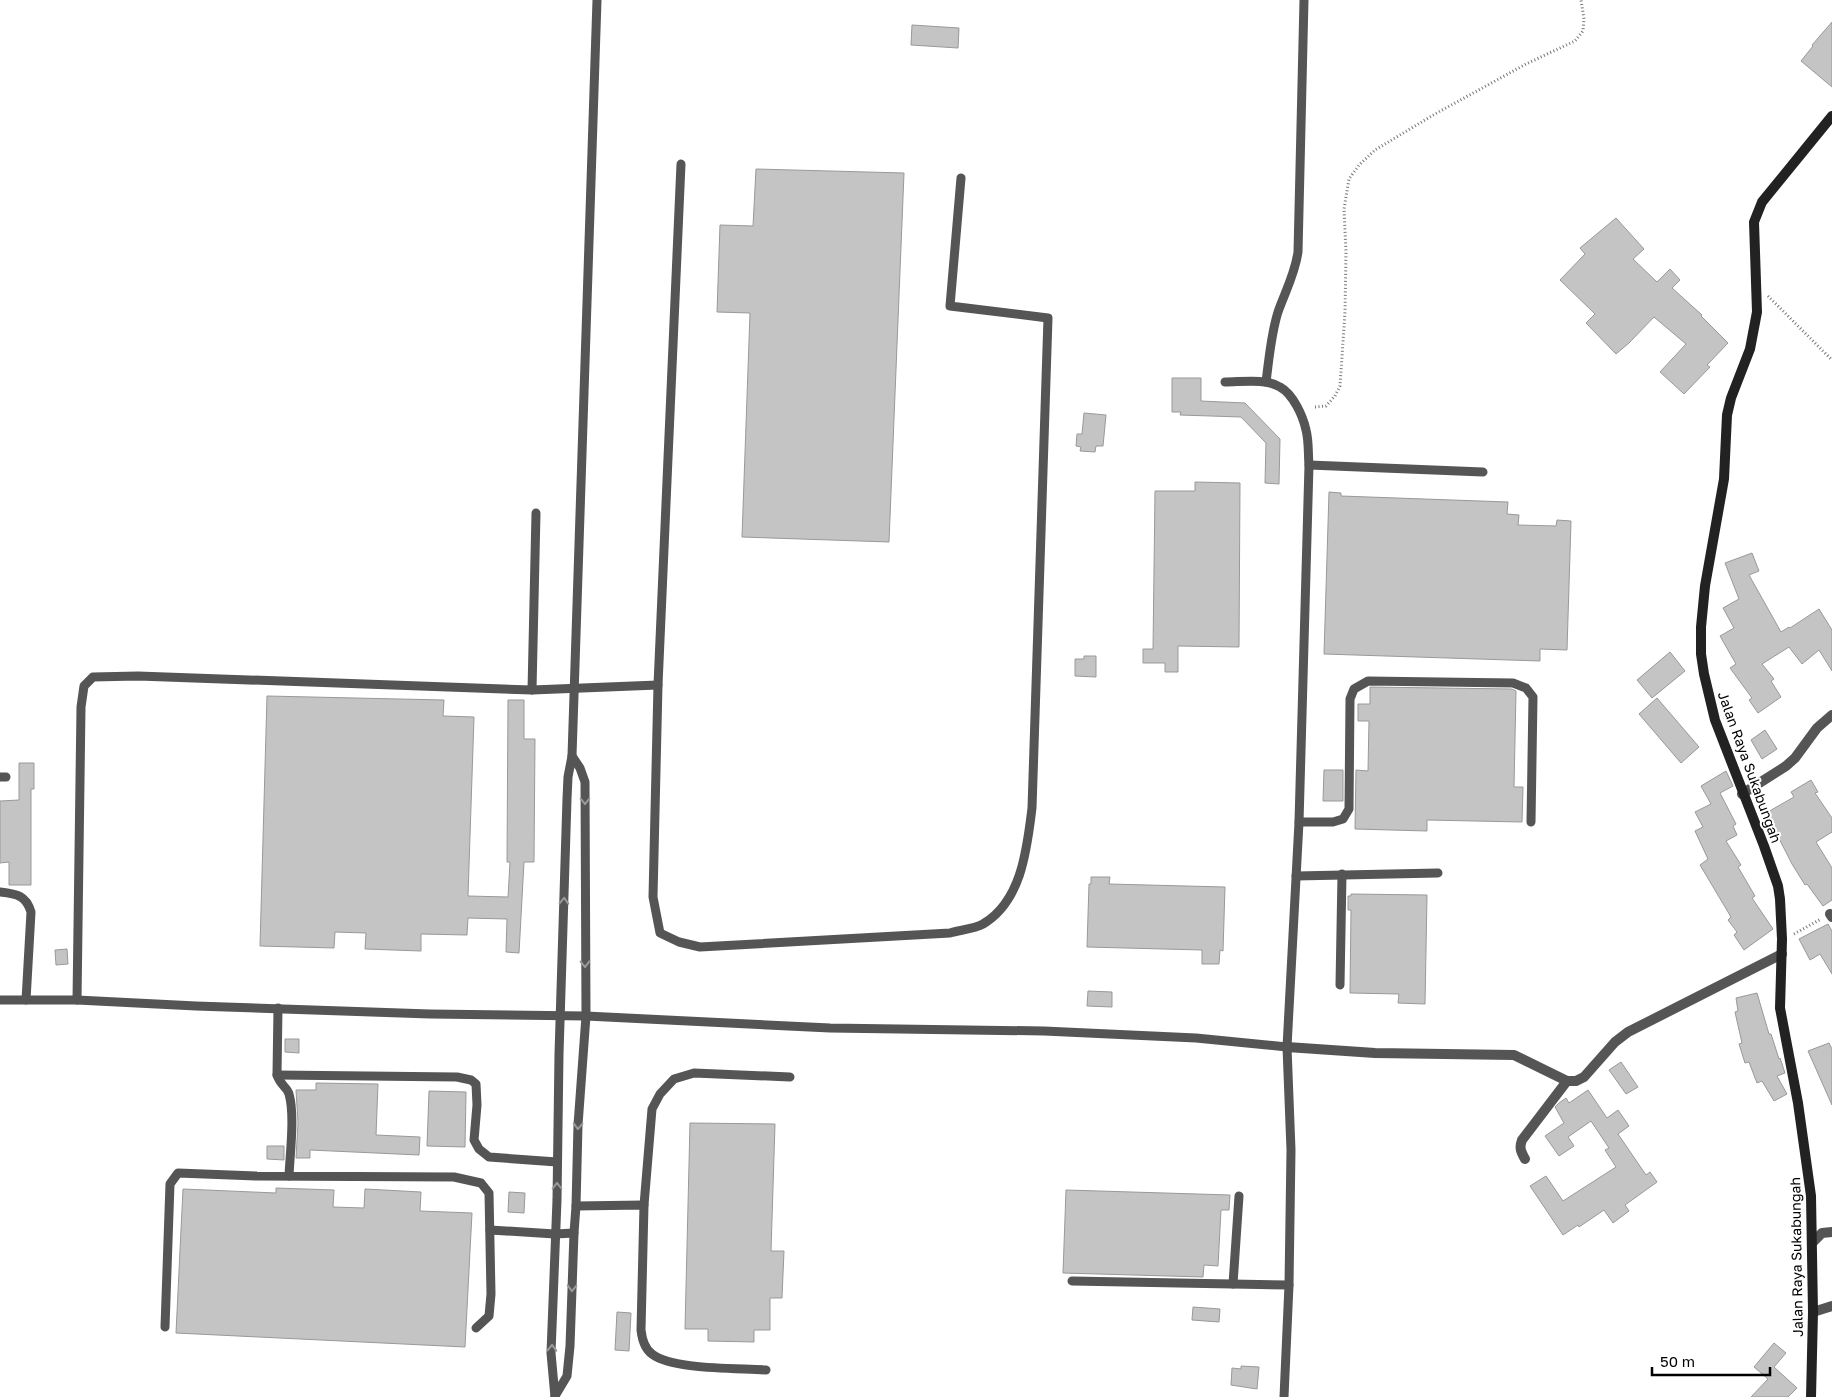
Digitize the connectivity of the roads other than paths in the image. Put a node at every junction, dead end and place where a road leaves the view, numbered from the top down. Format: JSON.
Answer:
{"nodes":[{"id":1,"x":597,"y":0,"type":"edge"},
{"id":2,"x":1304,"y":0,"type":"edge"},
{"id":3,"x":1832,"y":116,"type":"edge"},
{"id":4,"x":681,"y":164,"type":"dead end"},
{"id":5,"x":961,"y":178,"type":"dead end"},
{"id":6,"x":1225,"y":382,"type":"dead end"},
{"id":7,"x":1266,"y":382,"type":"junction"},
{"id":8,"x":1309,"y":465,"type":"junction"},
{"id":9,"x":1483,"y":472,"type":"dead end"},
{"id":10,"x":536,"y":513,"type":"dead end"},
{"id":11,"x":658,"y":685,"type":"junction"},
{"id":12,"x":574,"y":688,"type":"junction"},
{"id":13,"x":532,"y":690,"type":"junction"},
{"id":14,"x":1832,"y":715,"type":"edge"},
{"id":15,"x":572,"y":756,"type":"junction"},
{"id":16,"x":1742,"y":794,"type":"junction"},
{"id":17,"x":1299,"y":822,"type":"junction"},
{"id":18,"x":1530,"y":822,"type":"dead end"},
{"id":19,"x":1438,"y":873,"type":"dead end"},
{"id":20,"x":1342,"y":874,"type":"junction"},
{"id":21,"x":1296,"y":876,"type":"junction"},
{"id":22,"x":0,"y":892,"type":"edge"},
{"id":23,"x":1782,"y":954,"type":"junction"},
{"id":24,"x":1340,"y":985,"type":"dead end"},
{"id":25,"x":0,"y":1000,"type":"edge"},
{"id":26,"x":26,"y":1000,"type":"junction"},
{"id":27,"x":77,"y":1000,"type":"junction"},
{"id":28,"x":278,"y":1008,"type":"junction"},
{"id":29,"x":560,"y":1016,"type":"junction"},
{"id":30,"x":586,"y":1016,"type":"junction"},
{"id":31,"x":1287,"y":1047,"type":"junction"},
{"id":32,"x":277,"y":1075,"type":"junction"},
{"id":33,"x":790,"y":1077,"type":"dead end"},
{"id":34,"x":1567,"y":1081,"type":"junction"},
{"id":35,"x":1525,"y":1159,"type":"dead end"},
{"id":36,"x":557,"y":1162,"type":"junction"},
{"id":37,"x":289,"y":1176,"type":"junction"},
{"id":38,"x":1239,"y":1196,"type":"dead end"},
{"id":39,"x":644,"y":1205,"type":"junction"},
{"id":40,"x":576,"y":1206,"type":"junction"},
{"id":41,"x":490,"y":1230,"type":"junction"},
{"id":42,"x":1832,"y":1232,"type":"edge"},
{"id":43,"x":574,"y":1233,"type":"junction"},
{"id":44,"x":555,"y":1234,"type":"junction"},
{"id":45,"x":1812,"y":1243,"type":"junction"},
{"id":46,"x":1072,"y":1281,"type":"dead end"},
{"id":47,"x":1233,"y":1284,"type":"junction"},
{"id":48,"x":1289,"y":1285,"type":"junction"},
{"id":49,"x":1832,"y":1306,"type":"edge"},
{"id":50,"x":1813,"y":1312,"type":"junction"},
{"id":51,"x":165,"y":1327,"type":"dead end"},
{"id":52,"x":476,"y":1328,"type":"dead end"},
{"id":53,"x":766,"y":1370,"type":"dead end"},
{"id":54,"x":555,"y":1397,"type":"edge"},
{"id":55,"x":1284,"y":1397,"type":"edge"},
{"id":56,"x":1811,"y":1397,"type":"edge"}],
"edges":[{"from":1,"to":12,"type":"lane"},
{"from":2,"to":7,"type":"lane"},
{"from":3,"to":16,"type":"street","name":"Jalan Raya Sukabungah"},
{"from":4,"to":11,"type":"lane"},
{"from":5,"to":11,"type":"lane"},
{"from":6,"to":7,"type":"lane"},
{"from":7,"to":8,"type":"lane"},
{"from":8,"to":9,"type":"lane"},
{"from":8,"to":17,"type":"lane"},
{"from":10,"to":13,"type":"lane"},
{"from":11,"to":12,"type":"lane"},
{"from":12,"to":13,"type":"lane"},
{"from":12,"to":15,"type":"lane"},
{"from":13,"to":27,"type":"lane"},
{"from":14,"to":16,"type":"street"},
{"from":29,"to":15,"type":"lane","one_way":true},
{"from":15,"to":30,"type":"lane","one_way":true},
{"from":16,"to":23,"type":"street","name":"Jalan Raya Sukabungah"},
{"from":17,"to":18,"type":"lane"},
{"from":17,"to":21,"type":"lane"},
{"from":19,"to":20,"type":"lane"},
{"from":20,"to":21,"type":"lane"},
{"from":20,"to":24,"type":"lane"},
{"from":21,"to":31,"type":"lane"},
{"from":22,"to":26,"type":"lane"},
{"from":23,"to":34,"type":"street"},
{"from":23,"to":45,"type":"street","name":"Jalan Raya Sukabungah"},
{"from":25,"to":26,"type":"lane"},
{"from":26,"to":27,"type":"lane"},
{"from":27,"to":28,"type":"lane"},
{"from":28,"to":29,"type":"lane"},
{"from":28,"to":32,"type":"lane"},
{"from":29,"to":30,"type":"lane"},
{"from":29,"to":36,"type":"lane"},
{"from":30,"to":31,"type":"lane"},
{"from":30,"to":40,"type":"lane","one_way":true},
{"from":31,"to":34,"type":"street"},
{"from":31,"to":48,"type":"lane"},
{"from":32,"to":36,"type":"lane"},
{"from":32,"to":37,"type":"lane"},
{"from":33,"to":39,"type":"lane"},
{"from":34,"to":35,"type":"street"},
{"from":44,"to":36,"type":"lane","one_way":true},
{"from":37,"to":41,"type":"lane"},
{"from":37,"to":51,"type":"lane"},
{"from":38,"to":47,"type":"lane"},
{"from":39,"to":40,"type":"lane"},
{"from":39,"to":53,"type":"lane"},
{"from":40,"to":43,"type":"lane"},
{"from":41,"to":44,"type":"lane"},
{"from":41,"to":52,"type":"lane"},
{"from":42,"to":45,"type":"street"},
{"from":43,"to":44,"type":"lane"},
{"from":43,"to":54,"type":"lane","one_way":true},
{"from":54,"to":44,"type":"lane","one_way":true},
{"from":45,"to":50,"type":"street","name":"Jalan Raya Sukabungah"},
{"from":46,"to":47,"type":"lane"},
{"from":47,"to":48,"type":"lane"},
{"from":48,"to":55,"type":"lane"},
{"from":49,"to":50,"type":"street"},
{"from":50,"to":56,"type":"street","name":"Jalan Raya Sukabungah"}]}
